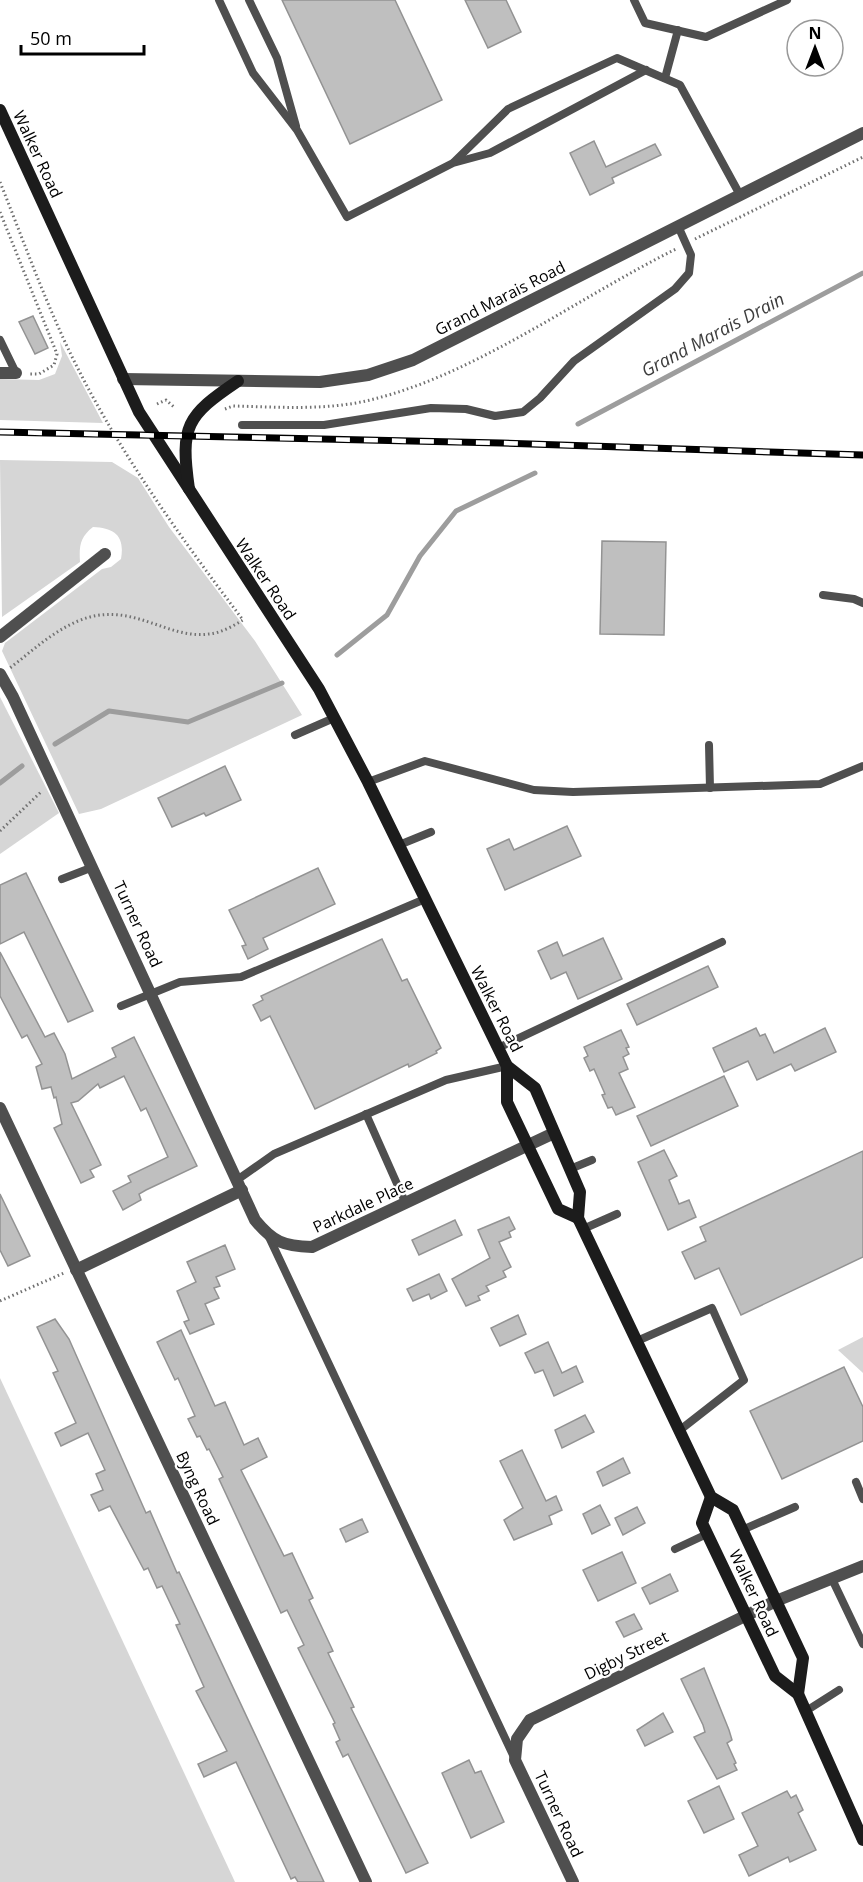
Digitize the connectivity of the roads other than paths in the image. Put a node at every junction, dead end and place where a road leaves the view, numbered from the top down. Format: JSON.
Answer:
{"nodes":[{"id":1,"x":219,"y":0,"type":"edge"},
{"id":2,"x":249,"y":0,"type":"edge"},
{"id":3,"x":634,"y":0,"type":"edge"},
{"id":4,"x":787,"y":0,"type":"edge"},
{"id":5,"x":678,"y":30,"type":"junction"},
{"id":6,"x":646,"y":70,"type":"junction"},
{"id":7,"x":665,"y":78,"type":"junction"},
{"id":8,"x":0,"y":110,"type":"edge"},
{"id":9,"x":297,"y":130,"type":"junction"},
{"id":10,"x":863,"y":134,"type":"edge"},
{"id":11,"x":453,"y":163,"type":"junction"},
{"id":12,"x":740,"y":195,"type":"junction"},
{"id":13,"x":678,"y":226,"type":"junction"},
{"id":14,"x":0,"y":340,"type":"edge"},
{"id":15,"x":0,"y":373,"type":"edge"},
{"id":16,"x":16,"y":373,"type":"joint"},
{"id":17,"x":123,"y":379,"type":"junction"},
{"id":18,"x":238,"y":381,"type":"junction"},
{"id":19,"x":242,"y":425,"type":"dead end"},
{"id":20,"x":189,"y":493,"type":"junction"},
{"id":21,"x":105,"y":554,"type":"dead end"},
{"id":22,"x":823,"y":595,"type":"dead end"},
{"id":23,"x":863,"y":603,"type":"edge"},
{"id":24,"x":0,"y":637,"type":"edge"},
{"id":25,"x":5,"y":671,"type":"edge"},
{"id":26,"x":334,"y":718,"type":"junction"},
{"id":27,"x":296,"y":735,"type":"dead end"},
{"id":28,"x":709,"y":745,"type":"dead end"},
{"id":29,"x":863,"y":766,"type":"edge"},
{"id":30,"x":368,"y":782,"type":"junction"},
{"id":31,"x":710,"y":788,"type":"junction"},
{"id":32,"x":431,"y":832,"type":"dead end"},
{"id":33,"x":399,"y":845,"type":"junction"},
{"id":34,"x":93,"y":867,"type":"junction"},
{"id":35,"x":62,"y":879,"type":"dead end"},
{"id":36,"x":424,"y":900,"type":"junction"},
{"id":37,"x":722,"y":942,"type":"dead end"},
{"id":38,"x":152,"y":993,"type":"junction"},
{"id":39,"x":121,"y":1006,"type":"dead end"},
{"id":40,"x":498,"y":1048,"type":"junction"},
{"id":41,"x":507,"y":1066,"type":"junction"},
{"id":42,"x":0,"y":1108,"type":"edge"},
{"id":43,"x":366,"y":1114,"type":"junction"},
{"id":44,"x":554,"y":1133,"type":"junction"},
{"id":45,"x":528,"y":1146,"type":"junction"},
{"id":46,"x":592,"y":1160,"type":"dead end"},
{"id":47,"x":570,"y":1169,"type":"junction"},
{"id":48,"x":239,"y":1185,"type":"junction"},
{"id":49,"x":406,"y":1204,"type":"junction"},
{"id":50,"x":617,"y":1214,"type":"dead end"},
{"id":51,"x":581,"y":1223,"type":"junction"},
{"id":52,"x":269,"y":1237,"type":"junction"},
{"id":53,"x":76,"y":1270,"type":"junction"},
{"id":54,"x":637,"y":1341,"type":"junction"},
{"id":55,"x":680,"y":1430,"type":"junction"},
{"id":56,"x":856,"y":1482,"type":"dead end"},
{"id":57,"x":711,"y":1497,"type":"junction"},
{"id":58,"x":863,"y":1499,"type":"edge"},
{"id":59,"x":795,"y":1507,"type":"dead end"},
{"id":60,"x":742,"y":1530,"type":"junction"},
{"id":61,"x":707,"y":1534,"type":"junction"},
{"id":62,"x":675,"y":1549,"type":"dead end"},
{"id":63,"x":863,"y":1566,"type":"edge"},
{"id":64,"x":832,"y":1579,"type":"junction"},
{"id":65,"x":776,"y":1601,"type":"junction"},
{"id":66,"x":746,"y":1615,"type":"junction"},
{"id":67,"x":863,"y":1644,"type":"edge"},
{"id":68,"x":839,"y":1690,"type":"dead end"},
{"id":69,"x":798,"y":1694,"type":"junction"},
{"id":70,"x":806,"y":1712,"type":"junction"},
{"id":71,"x":515,"y":1760,"type":"junction"},
{"id":72,"x":863,"y":1840,"type":"edge"},
{"id":73,"x":366,"y":1882,"type":"edge"},
{"id":74,"x":573,"y":1882,"type":"edge"}],
"edges":[{"from":1,"to":9,"type":"lane"},
{"from":2,"to":9,"type":"lane"},
{"from":3,"to":5,"type":"lane"},
{"from":4,"to":5,"type":"lane"},
{"from":5,"to":7,"type":"lane"},
{"from":6,"to":7,"type":"lane"},
{"from":6,"to":11,"type":"lane"},
{"from":6,"to":11,"type":"lane"},
{"from":7,"to":12,"type":"lane"},
{"from":8,"to":17,"type":"main road","name":"Walker Road"},
{"from":9,"to":11,"type":"lane"},
{"from":10,"to":12,"type":"street","name":"Grand Marais Road"},
{"from":12,"to":13,"type":"street","name":"Grand Marais Road"},
{"from":13,"to":18,"type":"street","name":"Grand Marais Road"},
{"from":13,"to":19,"type":"lane"},
{"from":14,"to":16,"type":"lane"},
{"from":15,"to":16,"type":"street"},
{"from":17,"to":18,"type":"street","name":"Grand Marais Road"},
{"from":17,"to":20,"type":"main road","name":"Walker Road"},
{"from":18,"to":20,"type":"main road"},
{"from":20,"to":26,"type":"main road","name":"Walker Road"},
{"from":21,"to":24,"type":"street"},
{"from":22,"to":23,"type":"lane"},
{"from":25,"to":34,"type":"street","name":"Turner Road"},
{"from":26,"to":27,"type":"lane"},
{"from":26,"to":30,"type":"main road","name":"Walker Road"},
{"from":28,"to":31,"type":"lane"},
{"from":29,"to":31,"type":"lane"},
{"from":30,"to":31,"type":"lane"},
{"from":30,"to":33,"type":"main road","name":"Walker Road"},
{"from":32,"to":33,"type":"lane"},
{"from":33,"to":36,"type":"main road","name":"Walker Road"},
{"from":34,"to":35,"type":"lane"},
{"from":34,"to":38,"type":"street","name":"Turner Road"},
{"from":36,"to":38,"type":"lane"},
{"from":36,"to":40,"type":"main road","name":"Walker Road"},
{"from":37,"to":40,"type":"lane"},
{"from":38,"to":39,"type":"lane"},
{"from":38,"to":48,"type":"street","name":"Turner Road"},
{"from":40,"to":41,"type":"main road","name":"Walker Road"},
{"from":41,"to":43,"type":"lane"},
{"from":41,"to":44,"type":"main road","name":"Walker Road"},
{"from":41,"to":45,"type":"main road","name":"Walker Road"},
{"from":42,"to":53,"type":"street","name":"Byng Road"},
{"from":43,"to":48,"type":"lane"},
{"from":43,"to":49,"type":"lane"},
{"from":44,"to":45,"type":"street","name":"Parkdale Place"},
{"from":44,"to":47,"type":"main road","name":"Walker Road"},
{"from":45,"to":49,"type":"street","name":"Parkdale Place"},
{"from":45,"to":51,"type":"main road","name":"Walker Road"},
{"from":46,"to":47,"type":"lane"},
{"from":47,"to":51,"type":"main road","name":"Walker Road"},
{"from":48,"to":52,"type":"street"},
{"from":48,"to":53,"type":"street"},
{"from":49,"to":52,"type":"street","name":"Parkdale Place"},
{"from":50,"to":51,"type":"lane"},
{"from":51,"to":54,"type":"main road","name":"Walker Road"},
{"from":52,"to":71,"type":"lane"},
{"from":53,"to":73,"type":"street","name":"Byng Road"},
{"from":54,"to":55,"type":"main road","name":"Walker Road"},
{"from":54,"to":55,"type":"lane"},
{"from":55,"to":57,"type":"main road","name":"Walker Road"},
{"from":56,"to":58,"type":"lane"},
{"from":57,"to":60,"type":"main road","name":"Walker Road"},
{"from":57,"to":61,"type":"main road","name":"Walker Road"},
{"from":59,"to":60,"type":"lane"},
{"from":60,"to":65,"type":"main road","name":"Walker Road"},
{"from":61,"to":62,"type":"lane"},
{"from":61,"to":66,"type":"main road","name":"Walker Road"},
{"from":63,"to":64,"type":"street","name":"Digby Street"},
{"from":64,"to":65,"type":"street","name":"Digby Street"},
{"from":64,"to":67,"type":"lane"},
{"from":65,"to":66,"type":"street","name":"Digby Street"},
{"from":65,"to":69,"type":"main road","name":"Walker Road"},
{"from":66,"to":69,"type":"main road","name":"Walker Road"},
{"from":66,"to":71,"type":"street","name":"Digby Street"},
{"from":68,"to":70,"type":"lane"},
{"from":69,"to":70,"type":"main road","name":"Walker Road"},
{"from":70,"to":72,"type":"main road","name":"Walker Road"},
{"from":71,"to":74,"type":"street","name":"Turner Road"}]}
